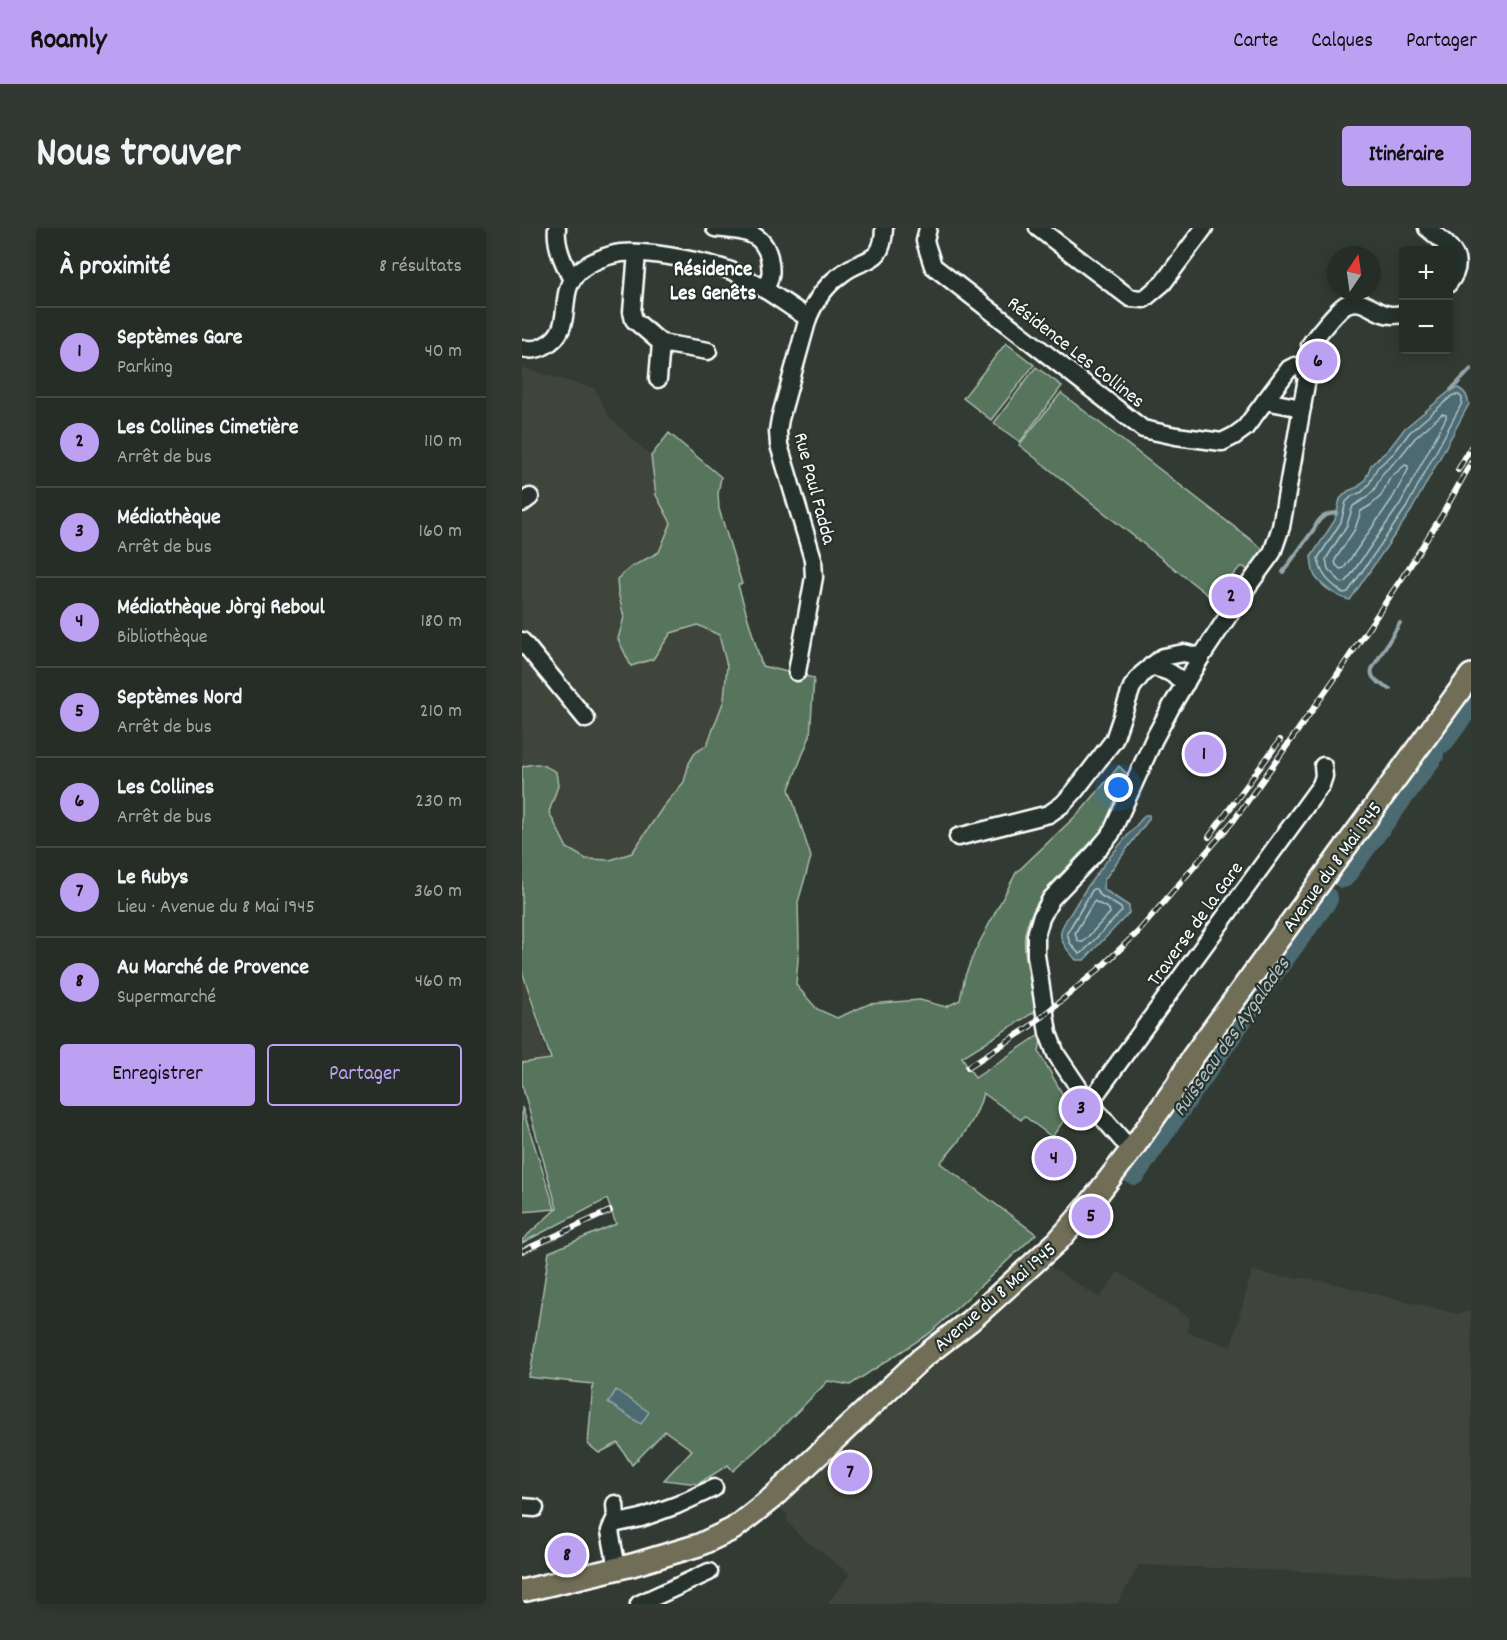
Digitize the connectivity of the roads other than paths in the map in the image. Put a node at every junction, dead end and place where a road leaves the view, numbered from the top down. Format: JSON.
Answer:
{"nodes":[{"id":1,"x":557,"y":228,"type":"edge"},
{"id":2,"x":715,"y":228,"type":"edge"},
{"id":3,"x":884,"y":228,"type":"edge"},
{"id":4,"x":928,"y":228,"type":"edge"},
{"id":5,"x":1038,"y":228,"type":"edge"},
{"id":6,"x":1204,"y":228,"type":"edge"},
{"id":7,"x":1427,"y":228,"type":"edge"},
{"id":8,"x":1449,"y":246,"type":"edge"},
{"id":9,"x":1453,"y":252,"type":"edge"},
{"id":10,"x":637,"y":253,"type":"junction"},
{"id":11,"x":1453,"y":278,"type":"edge"},
{"id":12,"x":572,"y":280,"type":"junction"},
{"id":13,"x":765,"y":290,"type":"junction"},
{"id":14,"x":1399,"y":314,"type":"edge"},
{"id":15,"x":808,"y":318,"type":"junction"},
{"id":16,"x":1316,"y":337,"type":"junction"},
{"id":17,"x":661,"y":343,"type":"junction"},
{"id":18,"x":522,"y":348,"type":"edge"},
{"id":19,"x":708,"y":351,"type":"dead end"},
{"id":20,"x":1295,"y":366,"type":"junction"},
{"id":21,"x":1307,"y":378,"type":"junction"},
{"id":22,"x":658,"y":379,"type":"dead end"},
{"id":23,"x":1265,"y":401,"type":"junction"},
{"id":24,"x":1302,"y":408,"type":"junction"},
{"id":25,"x":522,"y":641,"type":"edge"},
{"id":26,"x":1201,"y":657,"type":"junction"},
{"id":27,"x":1151,"y":666,"type":"junction"},
{"id":28,"x":797,"y":672,"type":"dead end"},
{"id":29,"x":1471,"y":675,"type":"edge"},
{"id":30,"x":1186,"y":683,"type":"junction"},
{"id":31,"x":586,"y":719,"type":"dead end"},
{"id":32,"x":1323,"y":766,"type":"dead end"},
{"id":33,"x":958,"y":837,"type":"dead end"},
{"id":34,"x":1090,"y":1102,"type":"junction"},
{"id":35,"x":1128,"y":1144,"type":"junction"},
{"id":36,"x":714,"y":1488,"type":"dead end"},
{"id":37,"x":615,"y":1504,"type":"dead end"},
{"id":38,"x":613,"y":1524,"type":"junction"},
{"id":39,"x":617,"y":1568,"type":"junction"},
{"id":40,"x":709,"y":1572,"type":"dead end"},
{"id":41,"x":528,"y":1594,"type":"edge"},
{"id":42,"x":639,"y":1604,"type":"edge"}],
"edges":[{"from":1,"to":12,"type":"street"},
{"from":2,"to":13,"type":"street"},
{"from":3,"to":15,"type":"street","name":"Rue Paul Fadda"},
{"from":4,"to":23,"type":"street","name":"Résidence Les Collines"},
{"from":5,"to":6,"type":"street"},
{"from":7,"to":8,"type":"street"},
{"from":9,"to":11,"type":"street"},
{"from":10,"to":12,"type":"street"},
{"from":10,"to":13,"type":"street"},
{"from":10,"to":17,"type":"street"},
{"from":12,"to":18,"type":"street"},
{"from":13,"to":15,"type":"street"},
{"from":14,"to":16,"type":"street","name":"Résidence Les Collines"},
{"from":15,"to":28,"type":"street","name":"Rue Paul Fadda"},
{"from":16,"to":20,"type":"street","name":"Résidence Les Collines"},
{"from":16,"to":21,"type":"street"},
{"from":17,"to":19,"type":"street"},
{"from":17,"to":22,"type":"street"},
{"from":20,"to":21,"type":"street"},
{"from":20,"to":23,"type":"street","name":"Résidence Les Collines"},
{"from":21,"to":24,"type":"street"},
{"from":23,"to":24,"type":"street"},
{"from":24,"to":26,"type":"street"},
{"from":25,"to":31,"type":"street"},
{"from":26,"to":27,"type":"street"},
{"from":26,"to":30,"type":"street"},
{"from":27,"to":30,"type":"street"},
{"from":27,"to":33,"type":"street"},
{"from":29,"to":35,"type":"main road","name":"Avenue du 8 Mai 1945"},
{"from":30,"to":34,"type":"street"},
{"from":32,"to":34,"type":"street","name":"Traverse de la Gare"},
{"from":34,"to":35,"type":"street"},
{"from":35,"to":39,"type":"main road","name":"Avenue du 8 Mai 1945"},
{"from":36,"to":38,"type":"street"},
{"from":37,"to":38,"type":"street"},
{"from":38,"to":39,"type":"street"},
{"from":39,"to":41,"type":"main road","name":"Avenue du 8 Mai 1945"},
{"from":40,"to":42,"type":"street"}]}
